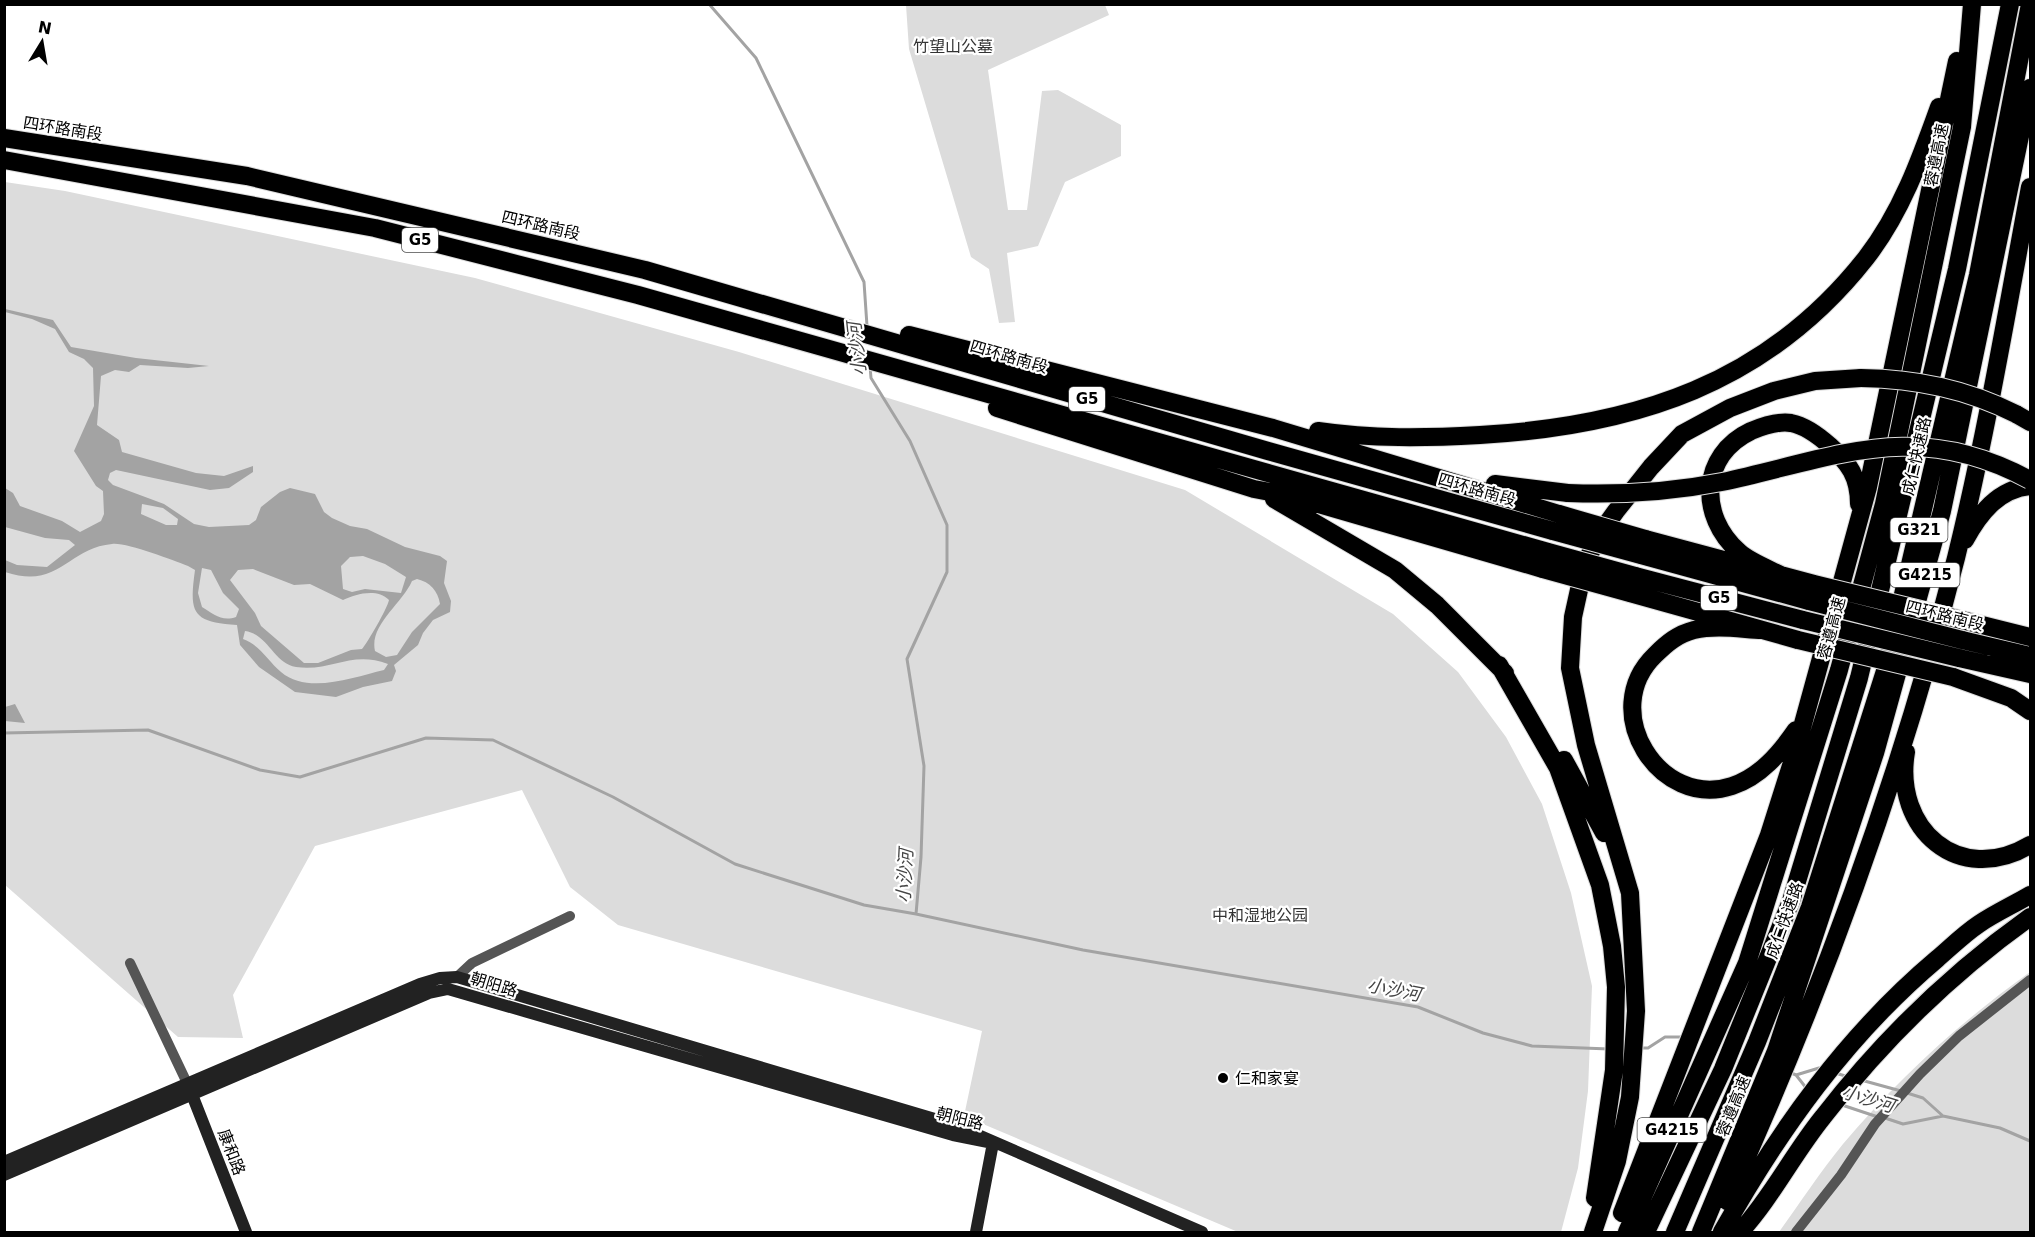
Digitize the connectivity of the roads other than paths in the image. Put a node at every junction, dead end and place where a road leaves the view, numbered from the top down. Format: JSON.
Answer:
{"nodes":[{"id":1,"x":2010,"y":4,"type":"edge"},
{"id":2,"x":2030,"y":4,"type":"edge"},
{"id":3,"x":1971,"y":13,"type":"edge"},
{"id":4,"x":1958,"y":54,"type":"junction"},
{"id":5,"x":2031,"y":88,"type":"edge"},
{"id":6,"x":4,"y":138,"type":"edge"},
{"id":7,"x":4,"y":160,"type":"edge"},
{"id":8,"x":2031,"y":187,"type":"edge"},
{"id":9,"x":901,"y":339,"type":"junction"},
{"id":10,"x":909,"y":376,"type":"junction"},
{"id":11,"x":2024,"y":418,"type":"edge"},
{"id":12,"x":1301,"y":433,"type":"junction"},
{"id":13,"x":1393,"y":463,"type":"junction"},
{"id":14,"x":2031,"y":480,"type":"edge"},
{"id":15,"x":2031,"y":486,"type":"edge"},
{"id":16,"x":1288,"y":493,"type":"junction"},
{"id":17,"x":1860,"y":516,"type":"junction"},
{"id":18,"x":1556,"y":523,"type":"junction"},
{"id":19,"x":1643,"y":547,"type":"junction"},
{"id":20,"x":1956,"y":558,"type":"junction"},
{"id":21,"x":1783,"y":576,"type":"junction"},
{"id":22,"x":1632,"y":585,"type":"junction"},
{"id":23,"x":1811,"y":592,"type":"junction"},
{"id":24,"x":1762,"y":630,"type":"junction"},
{"id":25,"x":2025,"y":634,"type":"edge"},
{"id":26,"x":1961,"y":649,"type":"junction"},
{"id":27,"x":2031,"y":656,"type":"edge"},
{"id":28,"x":1498,"y":665,"type":"junction"},
{"id":29,"x":2031,"y":674,"type":"edge"},
{"id":30,"x":1953,"y":677,"type":"junction"},
{"id":31,"x":2031,"y":694,"type":"edge"},
{"id":32,"x":2031,"y":711,"type":"edge"},
{"id":33,"x":1912,"y":714,"type":"junction"},
{"id":34,"x":1805,"y":716,"type":"junction"},
{"id":35,"x":2031,"y":845,"type":"edge"},
{"id":36,"x":1622,"y":868,"type":"junction"},
{"id":37,"x":2031,"y":880,"type":"edge"},
{"id":38,"x":2031,"y":895,"type":"edge"},
{"id":39,"x":570,"y":916,"type":"dead end"},
{"id":40,"x":2031,"y":917,"type":"edge"},
{"id":41,"x":1978,"y":924,"type":"junction"},
{"id":42,"x":130,"y":963,"type":"dead end"},
{"id":43,"x":457,"y":977,"type":"junction"},
{"id":44,"x":2031,"y":980,"type":"edge"},
{"id":45,"x":1783,"y":1054,"type":"junction"},
{"id":46,"x":189,"y":1088,"type":"junction"},
{"id":47,"x":993,"y":1143,"type":"junction"},
{"id":48,"x":4,"y":1162,"type":"edge"},
{"id":49,"x":4,"y":1175,"type":"edge"},
{"id":50,"x":1590,"y":1228,"type":"edge"},
{"id":51,"x":1619,"y":1232,"type":"edge"},
{"id":52,"x":246,"y":1233,"type":"edge"},
{"id":53,"x":976,"y":1233,"type":"edge"},
{"id":54,"x":1202,"y":1233,"type":"edge"},
{"id":55,"x":1646,"y":1233,"type":"edge"},
{"id":56,"x":1675,"y":1233,"type":"edge"},
{"id":57,"x":1701,"y":1233,"type":"edge"},
{"id":58,"x":1713,"y":1233,"type":"edge"},
{"id":59,"x":1722,"y":1233,"type":"edge"},
{"id":60,"x":1740,"y":1233,"type":"edge"},
{"id":61,"x":1796,"y":1233,"type":"edge"}],
"edges":[{"from":1,"to":55,"type":"highway","name":"成仁快速路","number":"G321"},
{"from":2,"to":56,"type":"highway","name":"成仁快速路","number":"G321"},
{"from":3,"to":4,"type":"highway"},
{"from":3,"to":51,"type":"highway","name":"蓉遵高速","number":"G4215"},
{"from":4,"to":12,"type":"highway"},
{"from":4,"to":17,"type":"highway"},
{"from":5,"to":45,"type":"highway","name":"蓉遵高速","number":"G4215"},
{"from":6,"to":9,"type":"highway","name":"四环路南段","number":"G5"},
{"from":7,"to":10,"type":"highway","number":"G5"},
{"from":8,"to":20,"type":"highway"},
{"from":9,"to":12,"type":"highway"},
{"from":9,"to":18,"type":"highway","name":"四环路南段","number":"G5"},
{"from":10,"to":16,"type":"highway"},
{"from":10,"to":16,"type":"highway","name":"四环路南段","number":"G5"},
{"from":11,"to":36,"type":"highway","bridge":true},
{"from":12,"to":13,"type":"highway"},
{"from":13,"to":14,"type":"highway","bridge":true},
{"from":13,"to":18,"type":"highway"},
{"from":15,"to":20,"type":"highway"},
{"from":16,"to":22,"type":"highway","name":"四环路南段","number":"G5","bridge":true},
{"from":16,"to":28,"type":"highway"},
{"from":17,"to":21,"type":"highway"},
{"from":17,"to":34,"type":"highway"},
{"from":18,"to":19,"type":"highway","name":"四环路南段","number":"G5","bridge":true},
{"from":19,"to":21,"type":"highway"},
{"from":19,"to":23,"type":"highway","name":"四环路南段","number":"G5"},
{"from":20,"to":33,"type":"highway"},
{"from":21,"to":23,"type":"highway"},
{"from":22,"to":24,"type":"highway"},
{"from":22,"to":26,"type":"highway","name":"四环路南段","number":"G5","bridge":true},
{"from":23,"to":25,"type":"highway","bridge":true},
{"from":23,"to":26,"type":"highway","name":"四环路南段","number":"G5","bridge":true},
{"from":24,"to":30,"type":"highway","bridge":true},
{"from":24,"to":34,"type":"highway"},
{"from":26,"to":27,"type":"highway","name":"四环路南段","number":"G5"},
{"from":26,"to":29,"type":"highway","name":"四环路南段","number":"G5"},
{"from":28,"to":36,"type":"highway"},
{"from":28,"to":50,"type":"highway"},
{"from":30,"to":31,"type":"highway"},
{"from":30,"to":32,"type":"highway"},
{"from":33,"to":35,"type":"highway"},
{"from":33,"to":45,"type":"highway"},
{"from":34,"to":51,"type":"highway"},
{"from":36,"to":50,"type":"highway"},
{"from":37,"to":41,"type":"highway"},
{"from":38,"to":41,"type":"highway"},
{"from":39,"to":43,"type":"street","name":"朝阳路"},
{"from":40,"to":60,"type":"highway"},
{"from":41,"to":59,"type":"highway"},
{"from":42,"to":46,"type":"street"},
{"from":43,"to":46,"type":"main road","name":"朝阳路"},
{"from":43,"to":47,"type":"main road"},
{"from":44,"to":61,"type":"street"},
{"from":45,"to":57,"type":"highway","name":"蓉遵高速","number":"G4215"},
{"from":45,"to":58,"type":"highway"},
{"from":46,"to":47,"type":"main road","name":"朝阳路"},
{"from":46,"to":48,"type":"main road","name":"朝阳路"},
{"from":46,"to":49,"type":"main road","name":"朝阳路"},
{"from":46,"to":52,"type":"main road","name":"康和路"},
{"from":47,"to":53,"type":"main road"},
{"from":47,"to":54,"type":"main road"}]}
